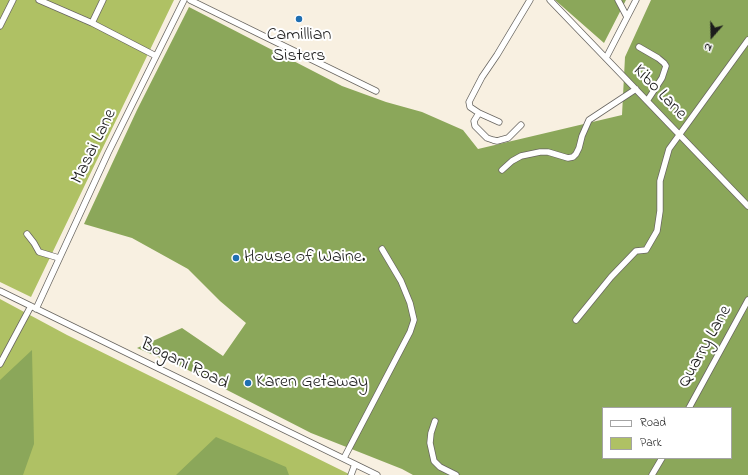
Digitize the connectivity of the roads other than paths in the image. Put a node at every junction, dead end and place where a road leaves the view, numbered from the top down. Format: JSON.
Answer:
{"nodes":[{"id":1,"x":13,"y":0,"type":"edge"},
{"id":2,"x":39,"y":0,"type":"edge"},
{"id":3,"x":103,"y":0,"type":"edge"},
{"id":4,"x":184,"y":0,"type":"edge"},
{"id":5,"x":190,"y":0,"type":"edge"},
{"id":6,"x":530,"y":0,"type":"edge"},
{"id":7,"x":550,"y":0,"type":"edge"},
{"id":8,"x":618,"y":0,"type":"edge"},
{"id":9,"x":636,"y":0,"type":"edge"},
{"id":10,"x":627,"y":17,"type":"junction"},
{"id":11,"x":92,"y":23,"type":"junction"},
{"id":12,"x":0,"y":26,"type":"edge"},
{"id":13,"x":748,"y":40,"type":"edge"},
{"id":14,"x":639,"y":47,"type":"dead end"},
{"id":15,"x":156,"y":56,"type":"junction"},
{"id":16,"x":606,"y":58,"type":"junction"},
{"id":17,"x":636,"y":89,"type":"junction"},
{"id":18,"x":376,"y":91,"type":"dead end"},
{"id":19,"x":647,"y":100,"type":"junction"},
{"id":20,"x":479,"y":113,"type":"junction"},
{"id":21,"x":499,"y":122,"type":"dead end"},
{"id":22,"x":521,"y":125,"type":"dead end"},
{"id":23,"x":680,"y":134,"type":"junction"},
{"id":24,"x":502,"y":170,"type":"dead end"},
{"id":25,"x":748,"y":206,"type":"edge"},
{"id":26,"x":27,"y":234,"type":"dead end"},
{"id":27,"x":382,"y":249,"type":"dead end"},
{"id":28,"x":59,"y":258,"type":"junction"},
{"id":29,"x":0,"y":291,"type":"edge"},
{"id":30,"x":748,"y":300,"type":"edge"},
{"id":31,"x":33,"y":307,"type":"junction"},
{"id":32,"x":576,"y":320,"type":"dead end"},
{"id":33,"x":0,"y":364,"type":"edge"},
{"id":34,"x":690,"y":407,"type":"edge"},
{"id":35,"x":435,"y":421,"type":"dead end"},
{"id":36,"x":344,"y":458,"type":"junction"},
{"id":37,"x":661,"y":459,"type":"edge"},
{"id":38,"x":355,"y":464,"type":"junction"},
{"id":39,"x":351,"y":475,"type":"edge"},
{"id":40,"x":377,"y":475,"type":"edge"},
{"id":41,"x":456,"y":475,"type":"edge"},
{"id":42,"x":652,"y":475,"type":"edge"}],
"edges":[{"from":1,"to":12,"type":"street"},
{"from":2,"to":11,"type":"street"},
{"from":3,"to":11,"type":"street"},
{"from":4,"to":15,"type":"street","name":"Masai Lane"},
{"from":5,"to":18,"type":"street"},
{"from":6,"to":20,"type":"street"},
{"from":7,"to":16,"type":"street","name":"Kibo Lane"},
{"from":8,"to":10,"type":"street"},
{"from":9,"to":10,"type":"street"},
{"from":10,"to":16,"type":"street"},
{"from":11,"to":15,"type":"street"},
{"from":13,"to":23,"type":"street"},
{"from":14,"to":19,"type":"street"},
{"from":15,"to":28,"type":"street","name":"Masai Lane"},
{"from":16,"to":17,"type":"street","name":"Kibo Lane"},
{"from":17,"to":19,"type":"street","name":"Kibo Lane"},
{"from":17,"to":24,"type":"street"},
{"from":19,"to":23,"type":"street","name":"Kibo Lane"},
{"from":20,"to":21,"type":"street"},
{"from":20,"to":22,"type":"street"},
{"from":23,"to":25,"type":"street","name":"Kibo Lane"},
{"from":23,"to":32,"type":"street"},
{"from":26,"to":28,"type":"street"},
{"from":27,"to":36,"type":"street"},
{"from":28,"to":31,"type":"street","name":"Masai Lane"},
{"from":29,"to":31,"type":"street","name":"Bogani Road"},
{"from":30,"to":34,"type":"street","name":"Quarry Lane"},
{"from":31,"to":33,"type":"street","name":"Masai Lane"},
{"from":31,"to":36,"type":"street","name":"Bogani Road"},
{"from":35,"to":41,"type":"street"},
{"from":36,"to":38,"type":"street","name":"Bogani Road"},
{"from":37,"to":42,"type":"street"},
{"from":38,"to":39,"type":"street"},
{"from":38,"to":40,"type":"street","name":"Bogani Road"}]}
